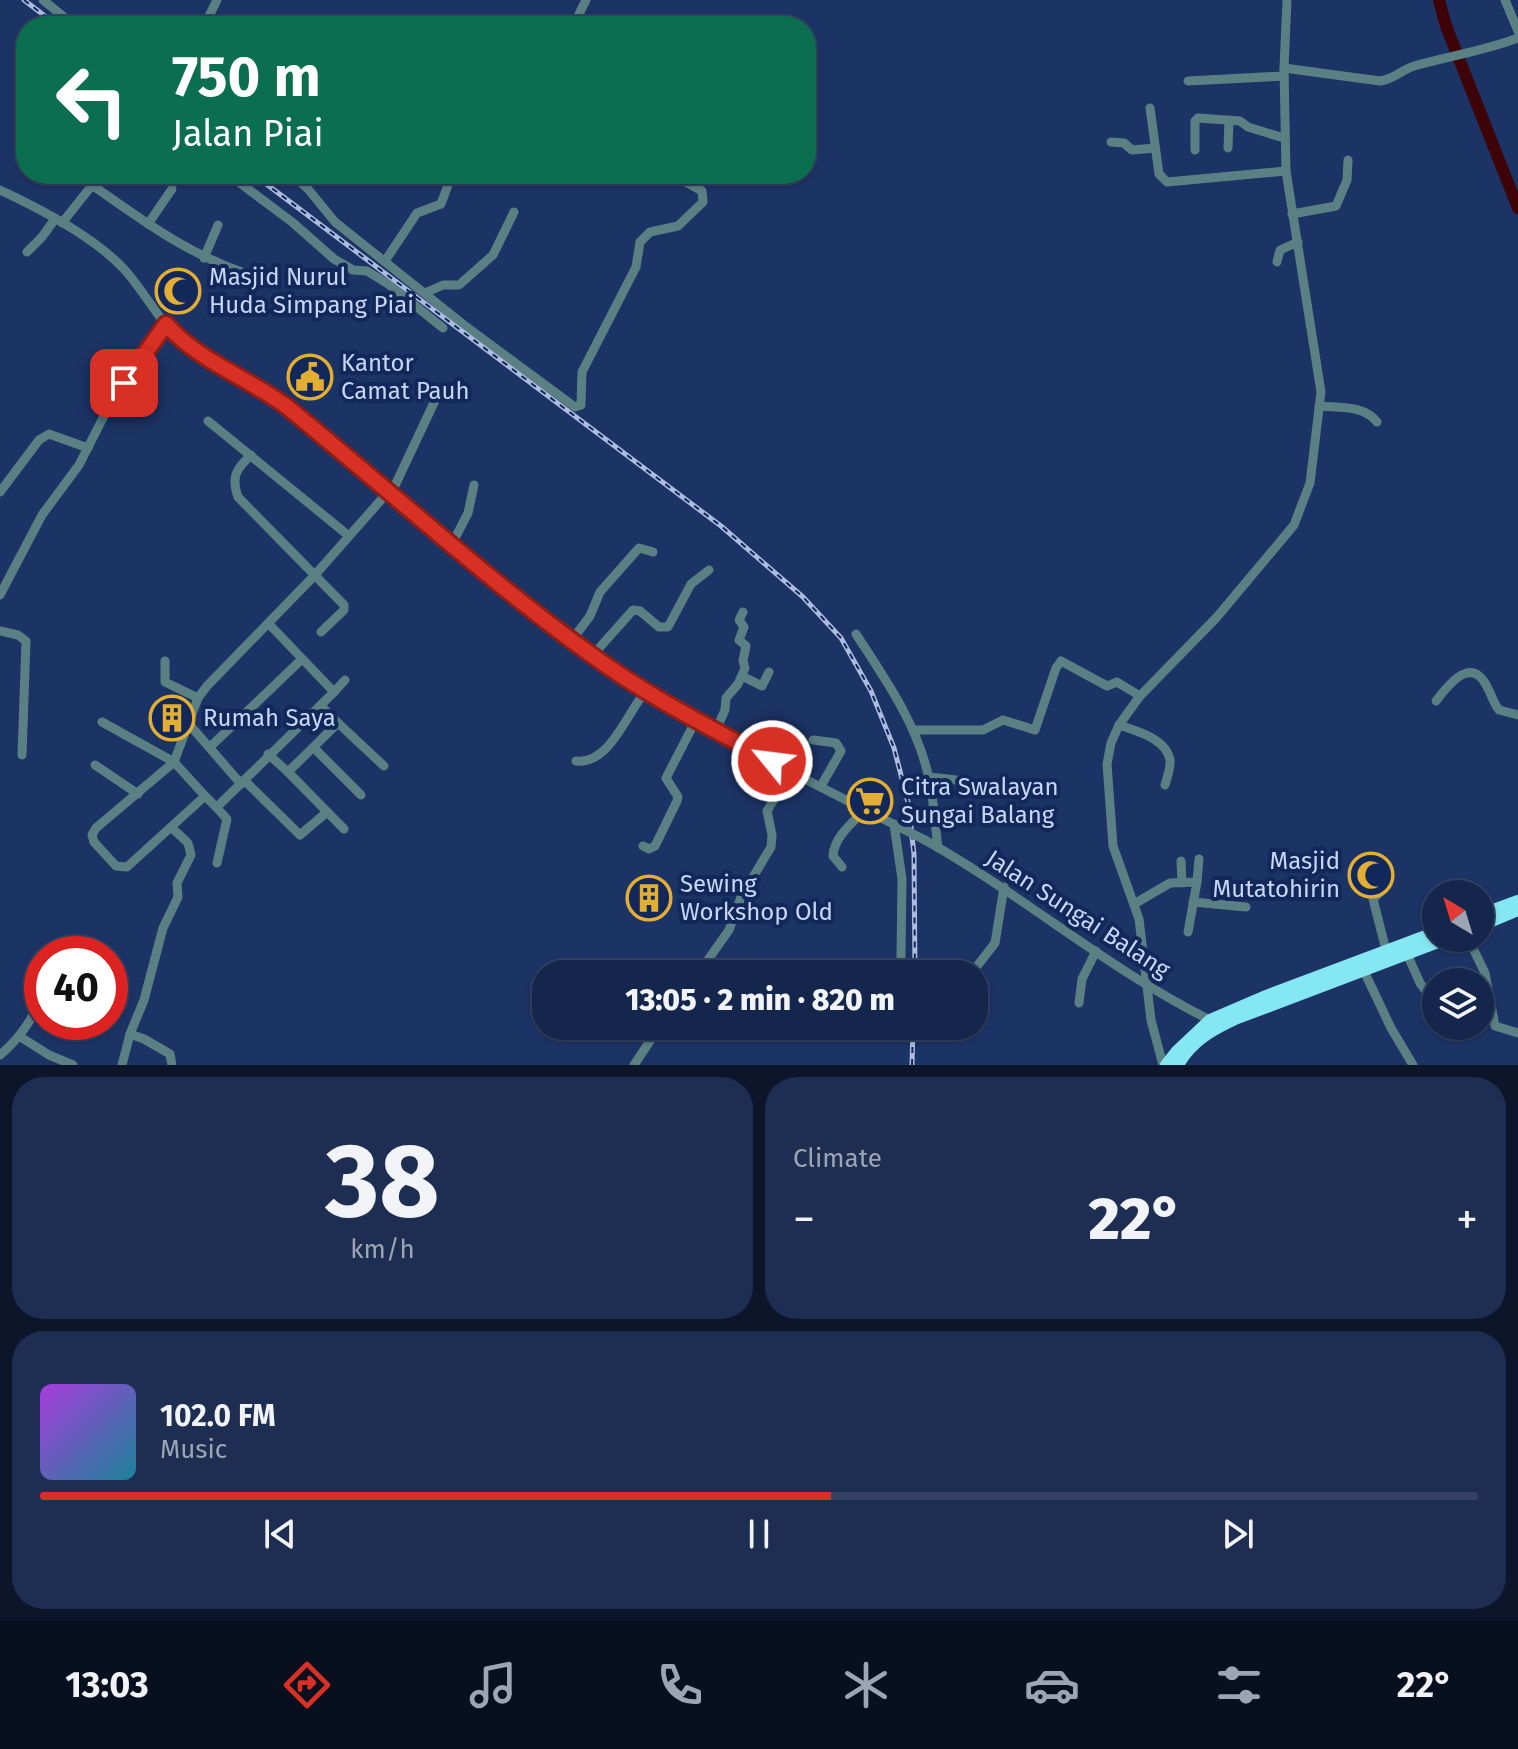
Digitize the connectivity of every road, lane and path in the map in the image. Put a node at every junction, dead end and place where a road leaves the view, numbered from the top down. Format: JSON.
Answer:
{"nodes":[{"id":1,"x":43,"y":0,"type":"edge"},
{"id":2,"x":1287,"y":0,"type":"edge"},
{"id":3,"x":1505,"y":0,"type":"edge"},
{"id":4,"x":63,"y":16,"type":"edge"},
{"id":5,"x":1518,"y":31,"type":"edge"},
{"id":6,"x":1518,"y":38,"type":"edge"},
{"id":7,"x":1284,"y":72,"type":"junction"},
{"id":8,"x":1188,"y":81,"type":"dead end"},
{"id":9,"x":1150,"y":108,"type":"dead end"},
{"id":10,"x":1229,"y":120,"type":"junction"},
{"id":11,"x":1284,"y":138,"type":"junction"},
{"id":12,"x":1111,"y":142,"type":"dead end"},
{"id":13,"x":1155,"y":148,"type":"junction"},
{"id":14,"x":1228,"y":148,"type":"dead end"},
{"id":15,"x":1195,"y":150,"type":"dead end"},
{"id":16,"x":1348,"y":160,"type":"dead end"},
{"id":17,"x":1286,"y":171,"type":"junction"},
{"id":18,"x":241,"y":184,"type":"edge"},
{"id":19,"x":302,"y":184,"type":"edge"},
{"id":20,"x":448,"y":184,"type":"edge"},
{"id":21,"x":689,"y":184,"type":"edge"},
{"id":22,"x":92,"y":185,"type":"joint"},
{"id":23,"x":172,"y":189,"type":"dead end"},
{"id":24,"x":0,"y":190,"type":"edge"},
{"id":25,"x":514,"y":212,"type":"dead end"},
{"id":26,"x":1292,"y":214,"type":"junction"},
{"id":27,"x":58,"y":221,"type":"junction"},
{"id":28,"x":148,"y":224,"type":"junction"},
{"id":29,"x":218,"y":225,"type":"dead end"},
{"id":30,"x":1298,"y":242,"type":"junction"},
{"id":31,"x":27,"y":252,"type":"dead end"},
{"id":32,"x":204,"y":258,"type":"junction"},
{"id":33,"x":385,"y":261,"type":"junction"},
{"id":34,"x":1277,"y":262,"type":"dead end"},
{"id":35,"x":250,"y":275,"type":"dead end"},
{"id":36,"x":425,"y":293,"type":"junction"},
{"id":37,"x":166,"y":324,"type":"junction"},
{"id":38,"x":443,"y":328,"type":"dead end"},
{"id":39,"x":439,"y":392,"type":"dead end"},
{"id":40,"x":1319,"y":406,"type":"junction"},
{"id":41,"x":208,"y":421,"type":"dead end"},
{"id":42,"x":1377,"y":422,"type":"dead end"},
{"id":43,"x":88,"y":448,"type":"junction"},
{"id":44,"x":251,"y":455,"type":"junction"},
{"id":45,"x":474,"y":485,"type":"dead end"},
{"id":46,"x":0,"y":492,"type":"edge"},
{"id":47,"x":389,"y":493,"type":"junction"},
{"id":48,"x":349,"y":536,"type":"junction"},
{"id":49,"x":451,"y":546,"type":"junction"},
{"id":50,"x":653,"y":552,"type":"dead end"},
{"id":51,"x":709,"y":570,"type":"dead end"},
{"id":52,"x":314,"y":576,"type":"junction"},
{"id":53,"x":0,"y":595,"type":"edge"},
{"id":54,"x":743,"y":612,"type":"dead end"},
{"id":55,"x":269,"y":624,"type":"junction"},
{"id":56,"x":0,"y":631,"type":"edge"},
{"id":57,"x":321,"y":632,"type":"dead end"},
{"id":58,"x":856,"y":634,"type":"dead end"},
{"id":59,"x":572,"y":640,"type":"junction"},
{"id":60,"x":592,"y":656,"type":"junction"},
{"id":61,"x":302,"y":659,"type":"junction"},
{"id":62,"x":165,"y":661,"type":"dead end"},
{"id":63,"x":769,"y":672,"type":"dead end"},
{"id":64,"x":742,"y":676,"type":"junction"},
{"id":65,"x":345,"y":680,"type":"dead end"},
{"id":66,"x":646,"y":691,"type":"junction"},
{"id":67,"x":334,"y":692,"type":"junction"},
{"id":68,"x":1140,"y":696,"type":"junction"},
{"id":69,"x":198,"y":698,"type":"junction"},
{"id":70,"x":1436,"y":701,"type":"dead end"},
{"id":71,"x":321,"y":706,"type":"junction"},
{"id":72,"x":1518,"y":715,"type":"edge"},
{"id":73,"x":696,"y":720,"type":"junction"},
{"id":74,"x":102,"y":722,"type":"dead end"},
{"id":75,"x":188,"y":723,"type":"junction"},
{"id":76,"x":338,"y":723,"type":"junction"},
{"id":77,"x":1119,"y":725,"type":"junction"},
{"id":78,"x":716,"y":730,"type":"junction"},
{"id":79,"x":913,"y":730,"type":"junction"},
{"id":80,"x":813,"y":740,"type":"dead end"},
{"id":81,"x":210,"y":747,"type":"junction"},
{"id":82,"x":314,"y":748,"type":"junction"},
{"id":83,"x":268,"y":754,"type":"junction"},
{"id":84,"x":22,"y":755,"type":"dead end"},
{"id":85,"x":576,"y":761,"type":"dead end"},
{"id":86,"x":174,"y":762,"type":"junction"},
{"id":87,"x":95,"y":765,"type":"dead end"},
{"id":88,"x":384,"y":766,"type":"dead end"},
{"id":89,"x":791,"y":771,"type":"junction"},
{"id":90,"x":288,"y":772,"type":"junction"},
{"id":91,"x":929,"y":777,"type":"junction"},
{"id":92,"x":242,"y":782,"type":"junction"},
{"id":93,"x":1165,"y":785,"type":"dead end"},
{"id":94,"x":821,"y":786,"type":"junction"},
{"id":95,"x":976,"y":788,"type":"dead end"},
{"id":96,"x":138,"y":794,"type":"junction"},
{"id":97,"x":361,"y":795,"type":"dead end"},
{"id":98,"x":205,"y":796,"type":"junction"},
{"id":99,"x":216,"y":807,"type":"junction"},
{"id":100,"x":866,"y":809,"type":"junction"},
{"id":101,"x":327,"y":812,"type":"junction"},
{"id":102,"x":898,"y":826,"type":"junction"},
{"id":103,"x":171,"y":827,"type":"junction"},
{"id":104,"x":344,"y":829,"type":"dead end"},
{"id":105,"x":643,"y":846,"type":"dead end"},
{"id":106,"x":938,"y":848,"type":"junction"},
{"id":107,"x":1199,"y":859,"type":"dead end"},
{"id":108,"x":1181,"y":861,"type":"dead end"},
{"id":109,"x":1381,"y":862,"type":"dead end"},
{"id":110,"x":217,"y":863,"type":"dead end"},
{"id":111,"x":842,"y":867,"type":"dead end"},
{"id":112,"x":1197,"y":882,"type":"junction"},
{"id":113,"x":1182,"y":883,"type":"junction"},
{"id":114,"x":1004,"y":887,"type":"junction"},
{"id":115,"x":1518,"y":901,"type":"edge"},
{"id":116,"x":1193,"y":902,"type":"junction"},
{"id":117,"x":1134,"y":904,"type":"junction"},
{"id":118,"x":1246,"y":907,"type":"dead end"},
{"id":119,"x":1494,"y":910,"type":"edge"},
{"id":120,"x":1518,"y":910,"type":"edge"},
{"id":121,"x":1494,"y":920,"type":"edge"},
{"id":122,"x":1188,"y":932,"type":"dead end"},
{"id":123,"x":1422,"y":937,"type":"edge"},
{"id":124,"x":1422,"y":948,"type":"edge"},
{"id":125,"x":1386,"y":950,"type":"junction"},
{"id":126,"x":1096,"y":951,"type":"junction"},
{"id":127,"x":1475,"y":952,"type":"edge"},
{"id":128,"x":1407,"y":954,"type":"junction"},
{"id":129,"x":901,"y":957,"type":"dead end"},
{"id":130,"x":708,"y":960,"type":"edge"},
{"id":131,"x":982,"y":960,"type":"edge"},
{"id":132,"x":1363,"y":969,"type":"junction"},
{"id":133,"x":1148,"y":986,"type":"junction"},
{"id":134,"x":1422,"y":986,"type":"edge"},
{"id":135,"x":1079,"y":1003,"type":"dead end"},
{"id":136,"x":1210,"y":1020,"type":"junction"},
{"id":137,"x":24,"y":1028,"type":"edge"},
{"id":138,"x":1518,"y":1033,"type":"edge"},
{"id":139,"x":130,"y":1034,"type":"junction"},
{"id":140,"x":19,"y":1036,"type":"junction"},
{"id":141,"x":652,"y":1040,"type":"edge"},
{"id":142,"x":0,"y":1055,"type":"edge"},
{"id":143,"x":640,"y":1063,"type":"edge"},
{"id":144,"x":73,"y":1065,"type":"edge"},
{"id":145,"x":122,"y":1065,"type":"edge"},
{"id":146,"x":172,"y":1065,"type":"edge"},
{"id":147,"x":1164,"y":1065,"type":"edge"},
{"id":148,"x":1178,"y":1065,"type":"edge"},
{"id":149,"x":1413,"y":1065,"type":"edge"}],
"edges":[{"from":1,"to":4,"type":"street"},
{"from":2,"to":7,"type":"street"},
{"from":3,"to":5,"type":"street"},
{"from":6,"to":7,"type":"street"},
{"from":7,"to":8,"type":"street"},
{"from":7,"to":11,"type":"street"},
{"from":9,"to":13,"type":"street"},
{"from":10,"to":11,"type":"street"},
{"from":10,"to":14,"type":"street"},
{"from":10,"to":15,"type":"street"},
{"from":11,"to":17,"type":"street"},
{"from":12,"to":13,"type":"street"},
{"from":13,"to":17,"type":"street"},
{"from":16,"to":26,"type":"street"},
{"from":17,"to":26,"type":"street"},
{"from":18,"to":38,"type":"street"},
{"from":19,"to":33,"type":"street"},
{"from":20,"to":33,"type":"street"},
{"from":21,"to":36,"type":"street"},
{"from":22,"to":27,"type":"street"},
{"from":22,"to":28,"type":"street"},
{"from":23,"to":28,"type":"street"},
{"from":24,"to":27,"type":"street","name":"Jalan Sungai Balang"},
{"from":25,"to":36,"type":"street"},
{"from":26,"to":30,"type":"street"},
{"from":27,"to":31,"type":"street"},
{"from":27,"to":37,"type":"street","name":"Jalan Sungai Balang"},
{"from":28,"to":32,"type":"street"},
{"from":29,"to":32,"type":"street"},
{"from":30,"to":34,"type":"street"},
{"from":30,"to":40,"type":"street"},
{"from":32,"to":35,"type":"street"},
{"from":33,"to":36,"type":"street"},
{"from":37,"to":43,"type":"street"},
{"from":37,"to":47,"type":"street","name":"Jalan Sungai Balang"},
{"from":39,"to":47,"type":"street"},
{"from":40,"to":42,"type":"street"},
{"from":40,"to":68,"type":"street"},
{"from":41,"to":44,"type":"street"},
{"from":43,"to":46,"type":"street"},
{"from":43,"to":53,"type":"street"},
{"from":44,"to":48,"type":"street"},
{"from":44,"to":52,"type":"street"},
{"from":45,"to":49,"type":"street"},
{"from":47,"to":48,"type":"street"},
{"from":47,"to":49,"type":"street","name":"Jalan Sungai Balang"},
{"from":48,"to":52,"type":"street"},
{"from":49,"to":59,"type":"street","name":"Jalan Sungai Balang"},
{"from":50,"to":59,"type":"street"},
{"from":51,"to":60,"type":"street"},
{"from":52,"to":55,"type":"street"},
{"from":52,"to":57,"type":"street"},
{"from":54,"to":64,"type":"street"},
{"from":55,"to":61,"type":"street"},
{"from":55,"to":69,"type":"street"},
{"from":56,"to":84,"type":"street"},
{"from":58,"to":79,"type":"street"},
{"from":59,"to":60,"type":"street","name":"Jalan Sungai Balang"},
{"from":60,"to":66,"type":"street","name":"Jalan Sungai Balang"},
{"from":61,"to":67,"type":"street"},
{"from":61,"to":81,"type":"street"},
{"from":62,"to":69,"type":"street"},
{"from":63,"to":64,"type":"street"},
{"from":64,"to":78,"type":"street"},
{"from":65,"to":67,"type":"street"},
{"from":66,"to":73,"type":"street","name":"Jalan Sungai Balang"},
{"from":66,"to":85,"type":"street"},
{"from":67,"to":71,"type":"street"},
{"from":68,"to":77,"type":"street"},
{"from":68,"to":79,"type":"street"},
{"from":69,"to":75,"type":"street"},
{"from":70,"to":72,"type":"street"},
{"from":71,"to":76,"type":"street"},
{"from":71,"to":83,"type":"street"},
{"from":73,"to":78,"type":"street","name":"Jalan Sungai Balang"},
{"from":73,"to":105,"type":"street"},
{"from":74,"to":86,"type":"street"},
{"from":75,"to":81,"type":"street"},
{"from":75,"to":86,"type":"street"},
{"from":76,"to":82,"type":"street"},
{"from":76,"to":88,"type":"street"},
{"from":77,"to":93,"type":"street"},
{"from":77,"to":117,"type":"street"},
{"from":78,"to":89,"type":"street","name":"Jalan Sungai Balang"},
{"from":79,"to":91,"type":"street"},
{"from":80,"to":94,"type":"street"},
{"from":81,"to":92,"type":"street"},
{"from":82,"to":90,"type":"street"},
{"from":82,"to":97,"type":"street"},
{"from":83,"to":90,"type":"street"},
{"from":83,"to":92,"type":"street"},
{"from":86,"to":96,"type":"street"},
{"from":86,"to":98,"type":"street"},
{"from":87,"to":96,"type":"street"},
{"from":89,"to":94,"type":"street","name":"Jalan Sungai Balang"},
{"from":89,"to":130,"type":"street"},
{"from":90,"to":101,"type":"street"},
{"from":91,"to":95,"type":"street"},
{"from":91,"to":106,"type":"street"},
{"from":92,"to":99,"type":"street"},
{"from":92,"to":101,"type":"street"},
{"from":94,"to":100,"type":"street","name":"Jalan Sungai Balang"},
{"from":96,"to":103,"type":"street"},
{"from":98,"to":99,"type":"street"},
{"from":98,"to":103,"type":"street"},
{"from":99,"to":110,"type":"street"},
{"from":100,"to":102,"type":"street","name":"Jalan Sungai Balang"},
{"from":100,"to":111,"type":"street"},
{"from":101,"to":104,"type":"street"},
{"from":102,"to":106,"type":"street","name":"Jalan Sungai Balang","bridge":true},
{"from":102,"to":129,"type":"street"},
{"from":103,"to":139,"type":"street"},
{"from":106,"to":114,"type":"street","name":"Jalan Sungai Balang"},
{"from":107,"to":112,"type":"street"},
{"from":108,"to":113,"type":"street"},
{"from":109,"to":125,"type":"street"},
{"from":112,"to":113,"type":"street"},
{"from":112,"to":116,"type":"street"},
{"from":113,"to":117,"type":"street"},
{"from":114,"to":126,"type":"street","name":"Jalan Sungai Balang"},
{"from":114,"to":131,"type":"street"},
{"from":115,"to":119,"type":"highway"},
{"from":116,"to":118,"type":"street"},
{"from":116,"to":122,"type":"street"},
{"from":117,"to":133,"type":"street"},
{"from":120,"to":121,"type":"highway"},
{"from":123,"to":125,"type":"highway"},
{"from":124,"to":128,"type":"highway"},
{"from":125,"to":136,"type":"highway"},
{"from":126,"to":133,"type":"street","name":"Jalan Sungai Balang"},
{"from":126,"to":135,"type":"street"},
{"from":127,"to":138,"type":"street"},
{"from":128,"to":132,"type":"highway"},
{"from":128,"to":134,"type":"street"},
{"from":132,"to":148,"type":"highway"},
{"from":132,"to":149,"type":"street"},
{"from":133,"to":136,"type":"street","name":"Jalan Sungai Balang"},
{"from":133,"to":147,"type":"street"},
{"from":136,"to":147,"type":"highway"},
{"from":137,"to":140,"type":"street"},
{"from":139,"to":145,"type":"street"},
{"from":139,"to":146,"type":"street"},
{"from":140,"to":142,"type":"street"},
{"from":140,"to":144,"type":"street"},
{"from":141,"to":143,"type":"street"}]}
